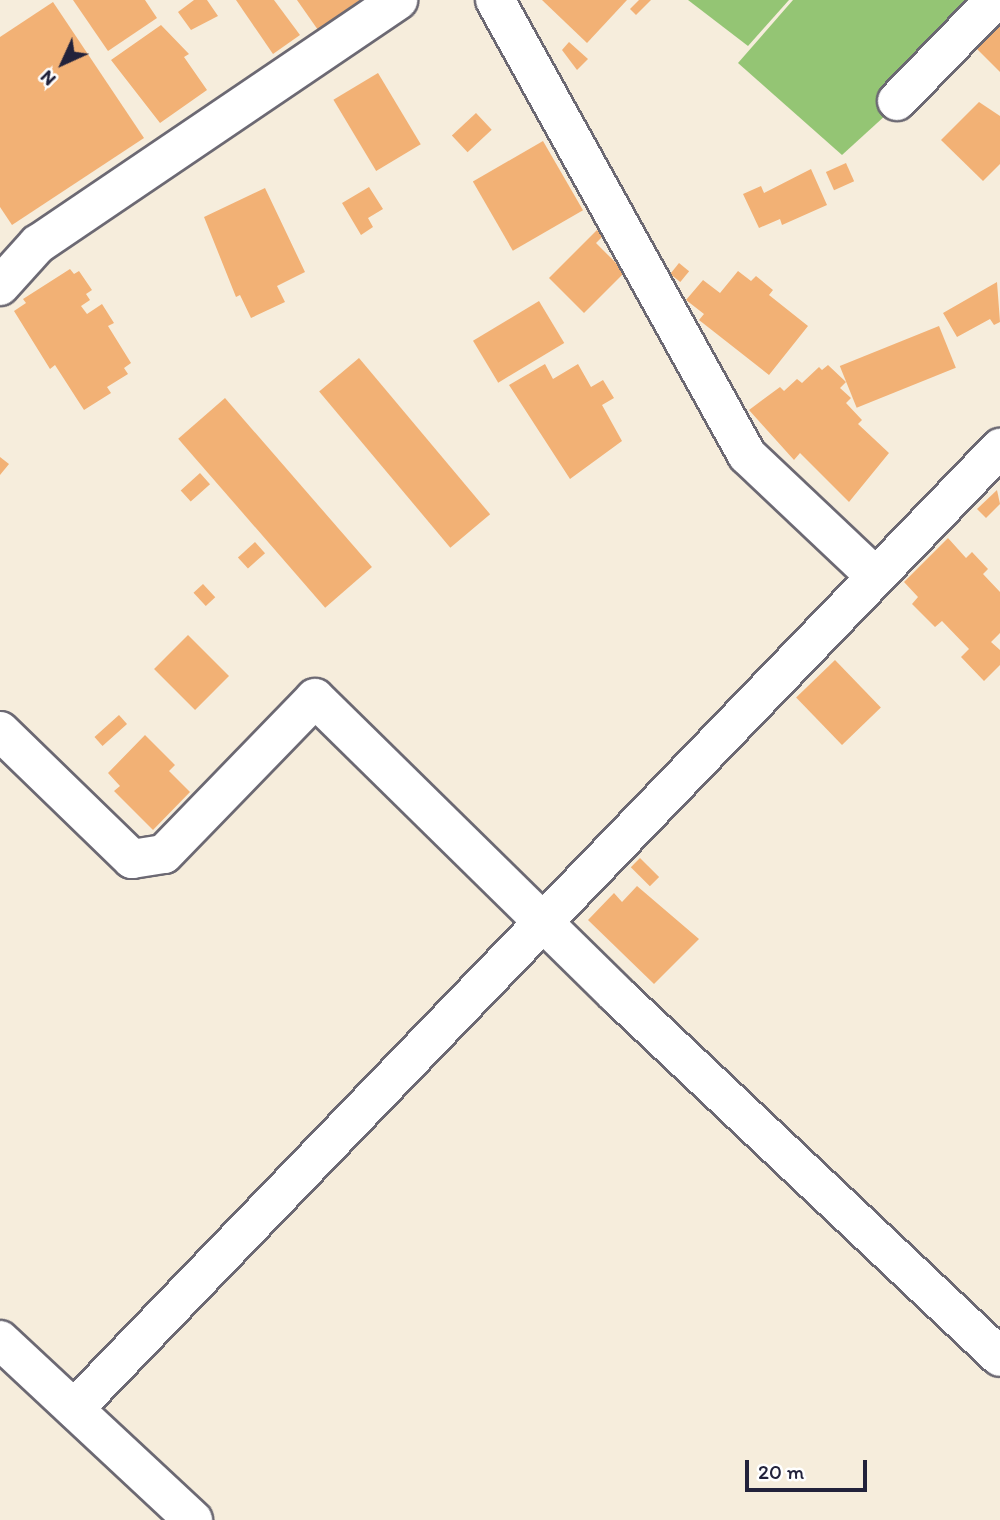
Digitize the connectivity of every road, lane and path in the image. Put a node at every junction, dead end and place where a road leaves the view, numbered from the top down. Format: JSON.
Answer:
{"nodes":[{"id":1,"x":398,"y":0,"type":"edge"},
{"id":2,"x":495,"y":0,"type":"edge"},
{"id":3,"x":995,"y":0,"type":"edge"},
{"id":4,"x":897,"y":100,"type":"dead end"},
{"id":5,"x":0,"y":285,"type":"edge"},
{"id":6,"x":1000,"y":448,"type":"edge"},
{"id":7,"x":875,"y":576,"type":"junction"},
{"id":8,"x":0,"y":731,"type":"edge"},
{"id":9,"x":542,"y":921,"type":"junction"},
{"id":10,"x":0,"y":1340,"type":"edge"},
{"id":11,"x":1000,"y":1357,"type":"edge"},
{"id":12,"x":74,"y":1409,"type":"junction"},
{"id":13,"x":193,"y":1520,"type":"edge"}],
"edges":[{"from":1,"to":5,"type":"street"},
{"from":2,"to":7,"type":"street"},
{"from":3,"to":4,"type":"street"},
{"from":6,"to":7,"type":"street"},
{"from":7,"to":9,"type":"street"},
{"from":8,"to":9,"type":"street"},
{"from":9,"to":11,"type":"street"},
{"from":9,"to":12,"type":"street"},
{"from":10,"to":12,"type":"street"},
{"from":12,"to":13,"type":"street"}]}
